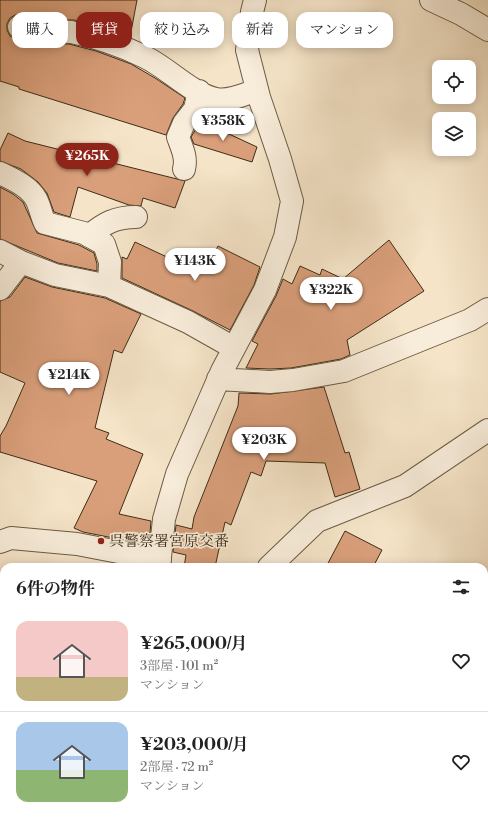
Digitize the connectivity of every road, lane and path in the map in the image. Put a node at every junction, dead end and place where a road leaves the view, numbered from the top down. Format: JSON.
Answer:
{"nodes":[{"id":1,"x":255,"y":0,"type":"edge"},
{"id":2,"x":430,"y":0,"type":"edge"},
{"id":3,"x":488,"y":30,"type":"edge"},
{"id":4,"x":68,"y":32,"type":"edge"},
{"id":5,"x":257,"y":90,"type":"junction"},
{"id":6,"x":198,"y":91,"type":"junction"},
{"id":7,"x":184,"y":169,"type":"dead end"},
{"id":8,"x":0,"y":173,"type":"edge"},
{"id":9,"x":136,"y":217,"type":"dead end"},
{"id":10,"x":89,"y":236,"type":"junction"},
{"id":11,"x":0,"y":251,"type":"edge"},
{"id":12,"x":21,"y":262,"type":"junction"},
{"id":13,"x":109,"y":286,"type":"junction"},
{"id":14,"x":0,"y":289,"type":"edge"},
{"id":15,"x":488,"y":309,"type":"edge"},
{"id":16,"x":234,"y":348,"type":"junction"},
{"id":17,"x":218,"y":380,"type":"junction"},
{"id":18,"x":488,"y":430,"type":"edge"},
{"id":19,"x":0,"y":542,"type":"edge"},
{"id":20,"x":156,"y":563,"type":"edge"},
{"id":21,"x":160,"y":563,"type":"edge"},
{"id":22,"x":272,"y":563,"type":"edge"}],
"edges":[{"from":1,"to":5,"type":"street"},
{"from":2,"to":3,"type":"street"},
{"from":4,"to":6,"type":"street"},
{"from":5,"to":6,"type":"street"},
{"from":5,"to":16,"type":"street"},
{"from":6,"to":7,"type":"street"},
{"from":8,"to":10,"type":"street"},
{"from":9,"to":10,"type":"street"},
{"from":10,"to":13,"type":"street"},
{"from":11,"to":12,"type":"street"},
{"from":12,"to":13,"type":"street"},
{"from":12,"to":14,"type":"street"},
{"from":13,"to":16,"type":"street"},
{"from":15,"to":17,"type":"street"},
{"from":16,"to":17,"type":"street"},
{"from":17,"to":21,"type":"street"},
{"from":18,"to":22,"type":"street"},
{"from":19,"to":20,"type":"street"}]}
